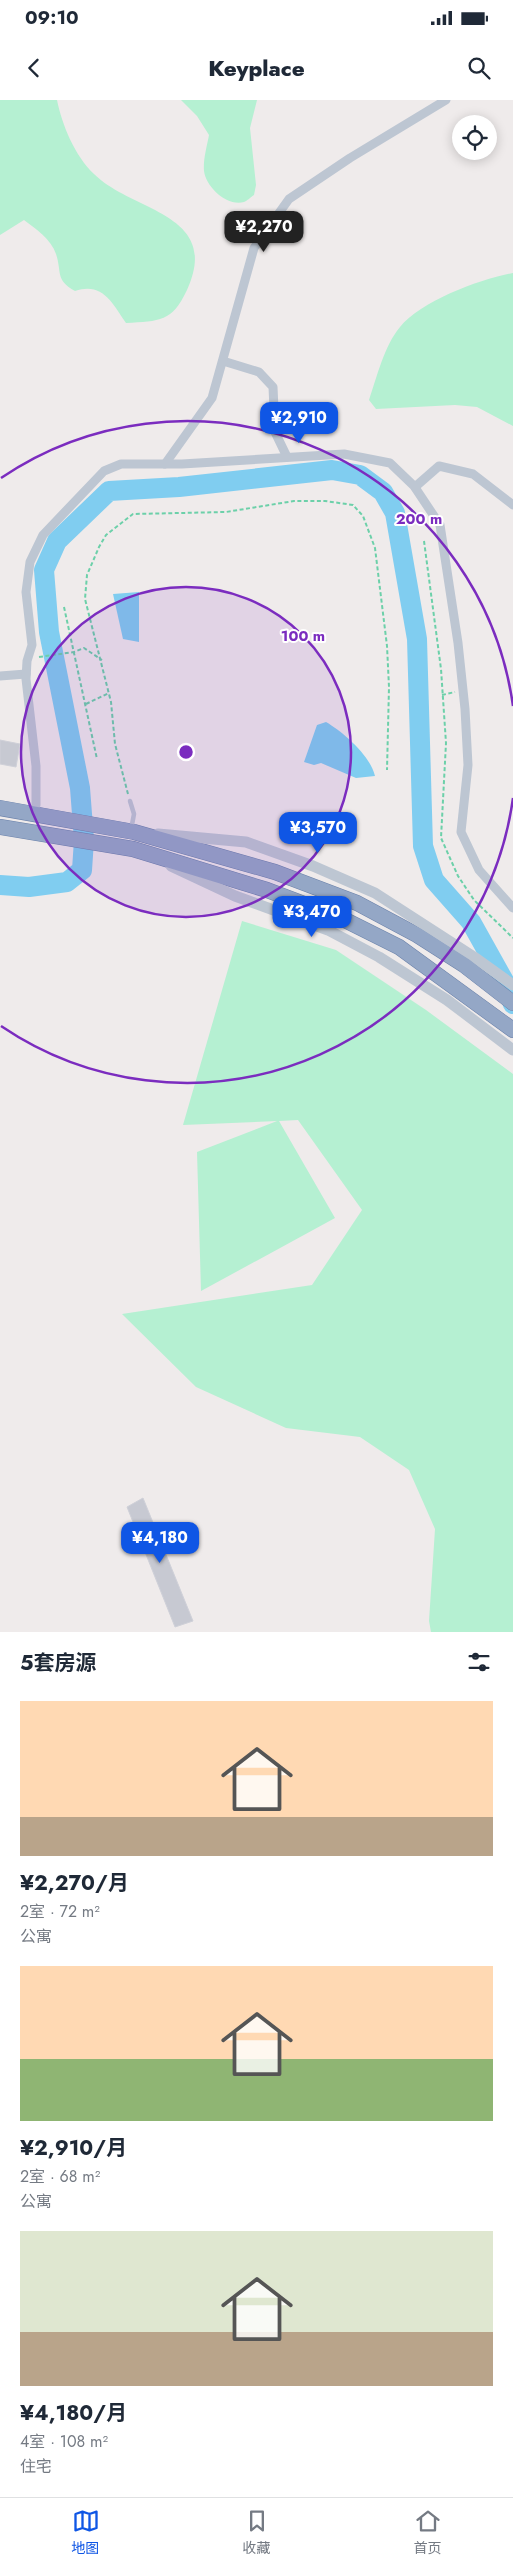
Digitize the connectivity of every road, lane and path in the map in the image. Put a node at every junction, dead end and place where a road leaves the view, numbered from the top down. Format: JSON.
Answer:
{"nodes":[{"id":1,"x":446,"y":100,"type":"edge"},
{"id":2,"x":223,"y":361,"type":"junction"},
{"id":3,"x":287,"y":457,"type":"junction"},
{"id":4,"x":165,"y":464,"type":"junction"},
{"id":5,"x":415,"y":487,"type":"junction"},
{"id":6,"x":513,"y":505,"type":"edge"},
{"id":7,"x":424,"y":541,"type":"dead end"},
{"id":8,"x":64,"y":606,"type":"dead end"},
{"id":9,"x":74,"y":652,"type":"junction"},
{"id":10,"x":44,"y":656,"type":"dead end"},
{"id":11,"x":102,"y":660,"type":"junction"},
{"id":12,"x":26,"y":674,"type":"junction"},
{"id":13,"x":0,"y":676,"type":"edge"},
{"id":14,"x":109,"y":693,"type":"junction"},
{"id":15,"x":86,"y":704,"type":"junction"},
{"id":16,"x":97,"y":759,"type":"dead end"},
{"id":17,"x":387,"y":770,"type":"dead end"},
{"id":18,"x":130,"y":801,"type":"joint"},
{"id":19,"x":0,"y":808,"type":"edge"},
{"id":20,"x":33,"y":813,"type":"junction"},
{"id":21,"x":0,"y":828,"type":"edge"},
{"id":22,"x":132,"y":831,"type":"junction"},
{"id":23,"x":133,"y":849,"type":"junction"},
{"id":24,"x":513,"y":908,"type":"edge"},
{"id":25,"x":513,"y":938,"type":"edge"},
{"id":26,"x":469,"y":961,"type":"junction"},
{"id":27,"x":513,"y":985,"type":"edge"},
{"id":28,"x":513,"y":1003,"type":"edge"},
{"id":29,"x":513,"y":1030,"type":"edge"},
{"id":30,"x":513,"y":1050,"type":"edge"}],
"edges":[{"from":1,"to":2,"type":"street"},
{"from":2,"to":3,"type":"street"},
{"from":2,"to":4,"type":"street"},
{"from":3,"to":4,"type":"street"},
{"from":3,"to":5,"type":"street"},
{"from":4,"to":12,"type":"street"},
{"from":5,"to":6,"type":"street"},
{"from":5,"to":24,"type":"street"},
{"from":7,"to":25,"type":"path"},
{"from":8,"to":9,"type":"path"},
{"from":9,"to":10,"type":"path"},
{"from":9,"to":11,"type":"path"},
{"from":9,"to":15,"type":"path"},
{"from":11,"to":14,"type":"path"},
{"from":11,"to":17,"type":"path"},
{"from":12,"to":13,"type":"street"},
{"from":12,"to":20,"type":"street"},
{"from":14,"to":15,"type":"path"},
{"from":14,"to":18,"type":"path"},
{"from":15,"to":16,"type":"path"},
{"from":18,"to":22,"type":"lane"},
{"from":19,"to":20,"type":"highway"},
{"from":20,"to":22,"type":"highway"},
{"from":21,"to":23,"type":"highway"},
{"from":22,"to":26,"type":"highway"},
{"from":23,"to":29,"type":"highway"},
{"from":23,"to":30,"type":"street"},
{"from":26,"to":27,"type":"street"},
{"from":26,"to":28,"type":"highway"}]}
